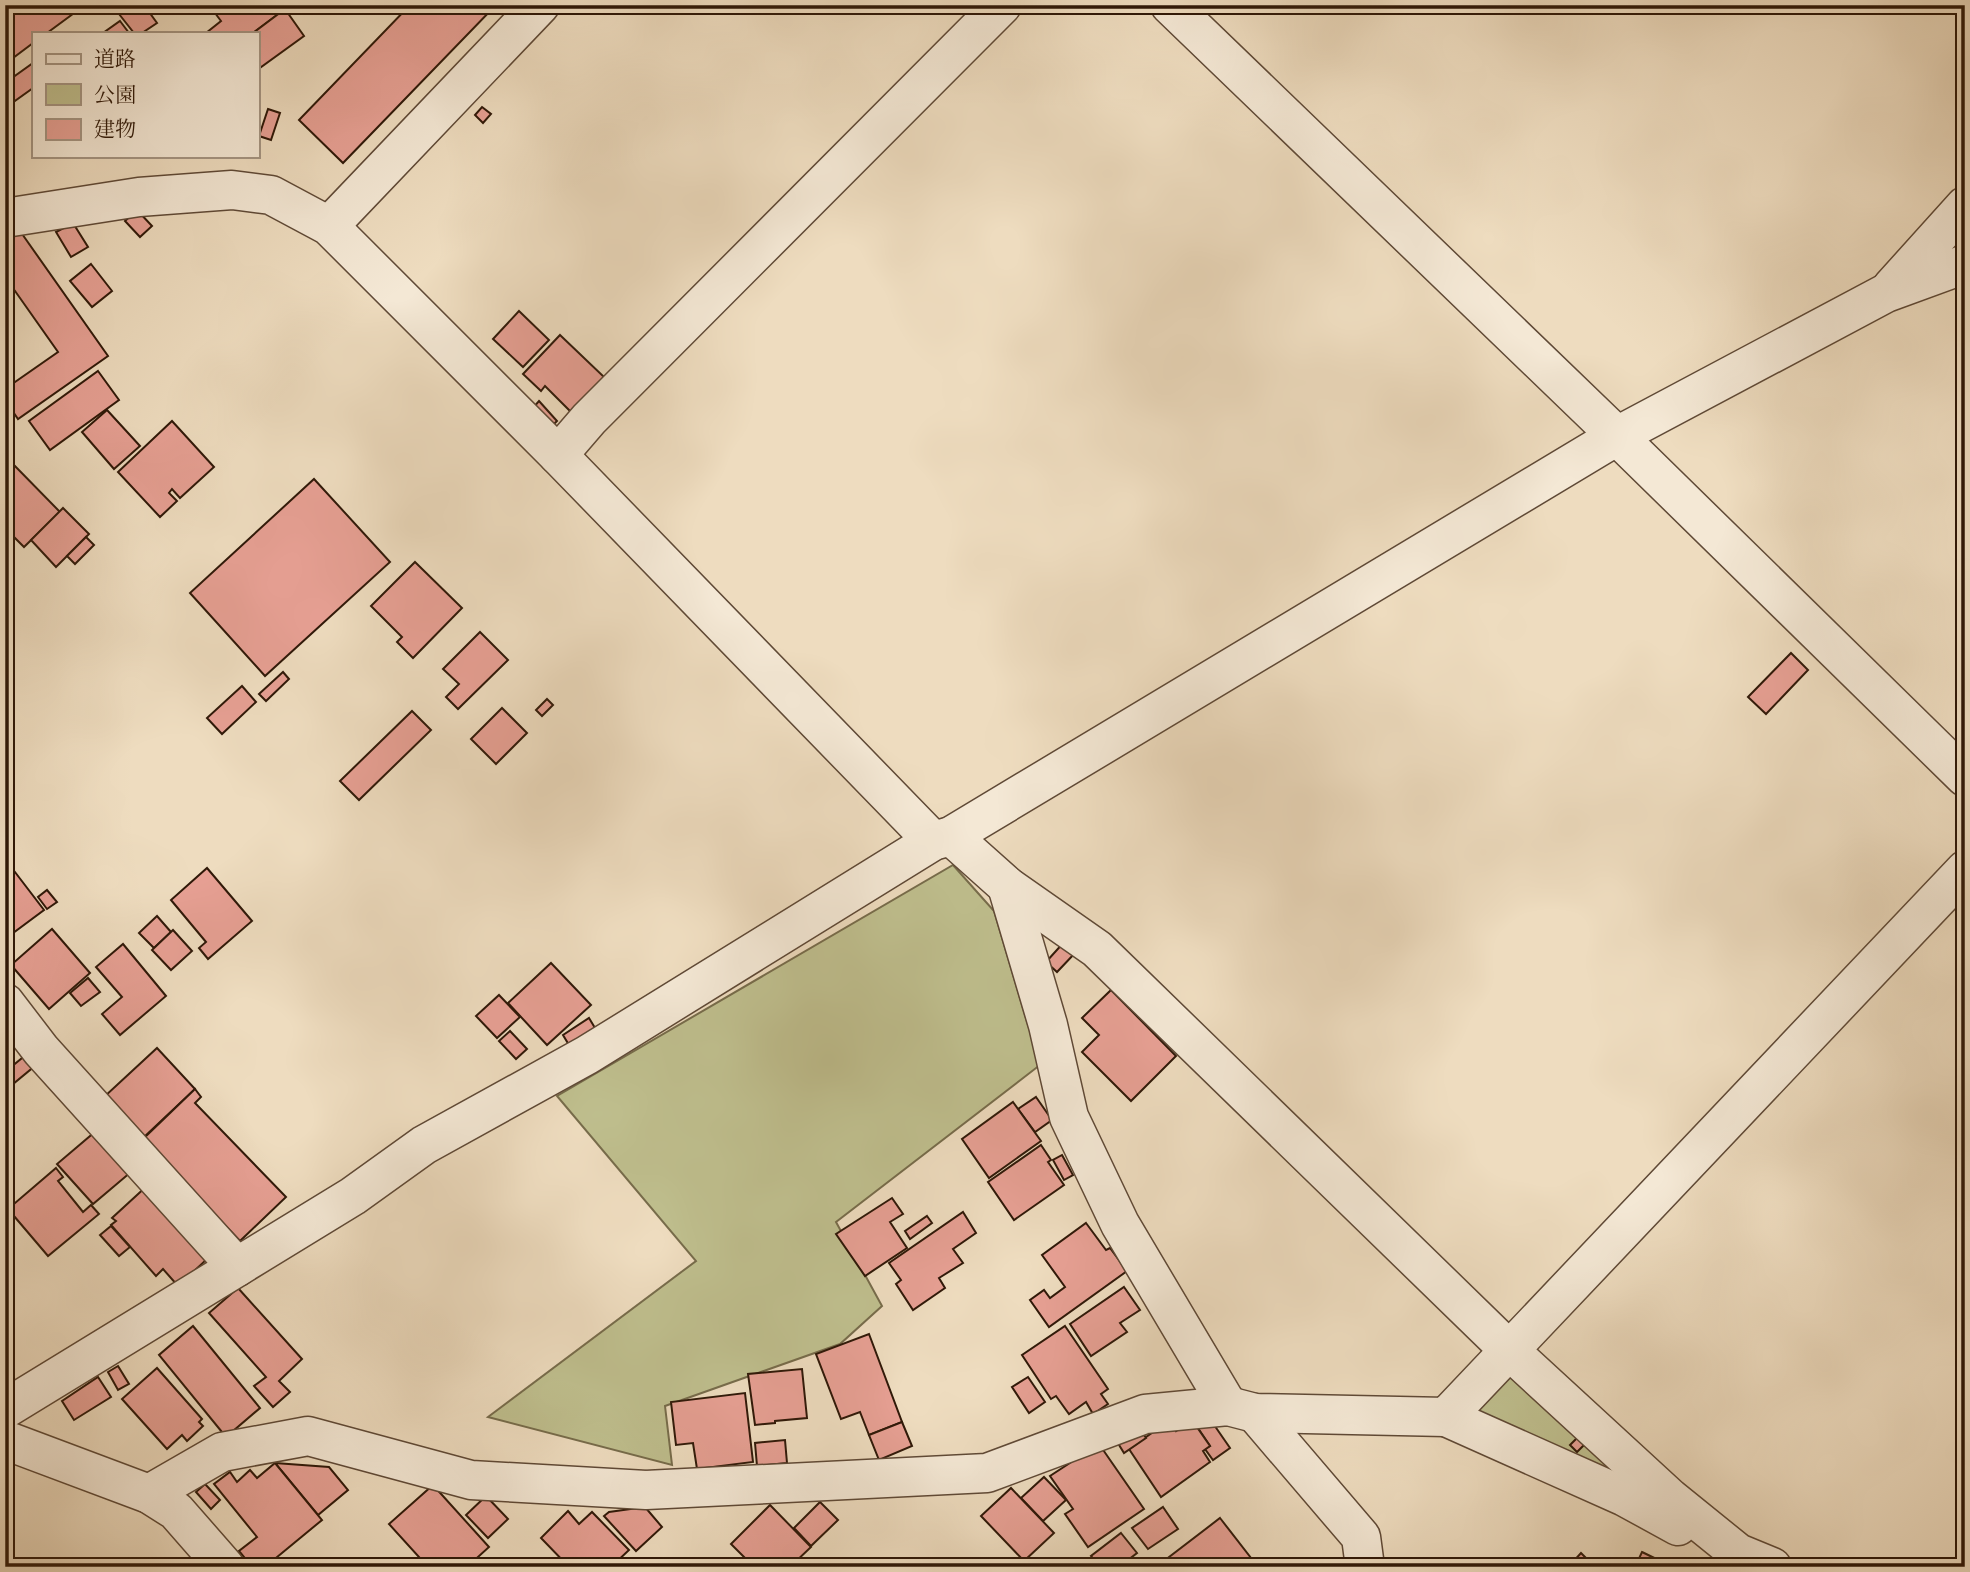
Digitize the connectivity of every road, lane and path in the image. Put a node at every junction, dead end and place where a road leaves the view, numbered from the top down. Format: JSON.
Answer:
{"nodes":[{"id":1,"x":540,"y":5,"type":"edge"},
{"id":2,"x":1002,"y":5,"type":"edge"},
{"id":3,"x":1170,"y":5,"type":"edge"},
{"id":4,"x":1965,"y":206,"type":"edge"},
{"id":5,"x":5,"y":218,"type":"edge"},
{"id":6,"x":329,"y":226,"type":"junction"},
{"id":7,"x":1965,"y":264,"type":"edge"},
{"id":8,"x":1886,"y":293,"type":"junction"},
{"id":9,"x":1617,"y":436,"type":"junction"},
{"id":10,"x":558,"y":455,"type":"junction"},
{"id":11,"x":1965,"y":777,"type":"edge"},
{"id":12,"x":942,"y":839,"type":"junction"},
{"id":13,"x":1965,"y":870,"type":"edge"},
{"id":14,"x":1007,"y":886,"type":"junction"},
{"id":15,"x":5,"y":1003,"type":"edge"},
{"id":16,"x":237,"y":1267,"type":"junction"},
{"id":17,"x":1510,"y":1351,"type":"junction"},
{"id":18,"x":5,"y":1409,"type":"edge"},
{"id":19,"x":1241,"y":1410,"type":"junction"},
{"id":20,"x":1446,"y":1417,"type":"junction"},
{"id":21,"x":5,"y":1440,"type":"edge"},
{"id":22,"x":149,"y":1494,"type":"junction"},
{"id":23,"x":1755,"y":1560,"type":"edge"},
{"id":24,"x":225,"y":1567,"type":"edge"},
{"id":25,"x":1365,"y":1567,"type":"edge"}],
"edges":[{"from":1,"to":6,"type":"street"},
{"from":2,"to":10,"type":"street"},
{"from":3,"to":9,"type":"street"},
{"from":4,"to":8,"type":"street"},
{"from":5,"to":6,"type":"street"},
{"from":6,"to":10,"type":"street"},
{"from":7,"to":8,"type":"street"},
{"from":8,"to":9,"type":"street"},
{"from":9,"to":11,"type":"street"},
{"from":9,"to":12,"type":"street"},
{"from":10,"to":12,"type":"street"},
{"from":12,"to":14,"type":"street"},
{"from":12,"to":16,"type":"street"},
{"from":13,"to":17,"type":"street"},
{"from":14,"to":17,"type":"street"},
{"from":14,"to":19,"type":"street"},
{"from":15,"to":16,"type":"street"},
{"from":16,"to":18,"type":"street"},
{"from":17,"to":20,"type":"street"},
{"from":17,"to":23,"type":"street"},
{"from":19,"to":20,"type":"street"},
{"from":19,"to":22,"type":"street"},
{"from":19,"to":25,"type":"street"},
{"from":20,"to":23,"type":"street"},
{"from":21,"to":22,"type":"street"},
{"from":22,"to":24,"type":"street"}]}
